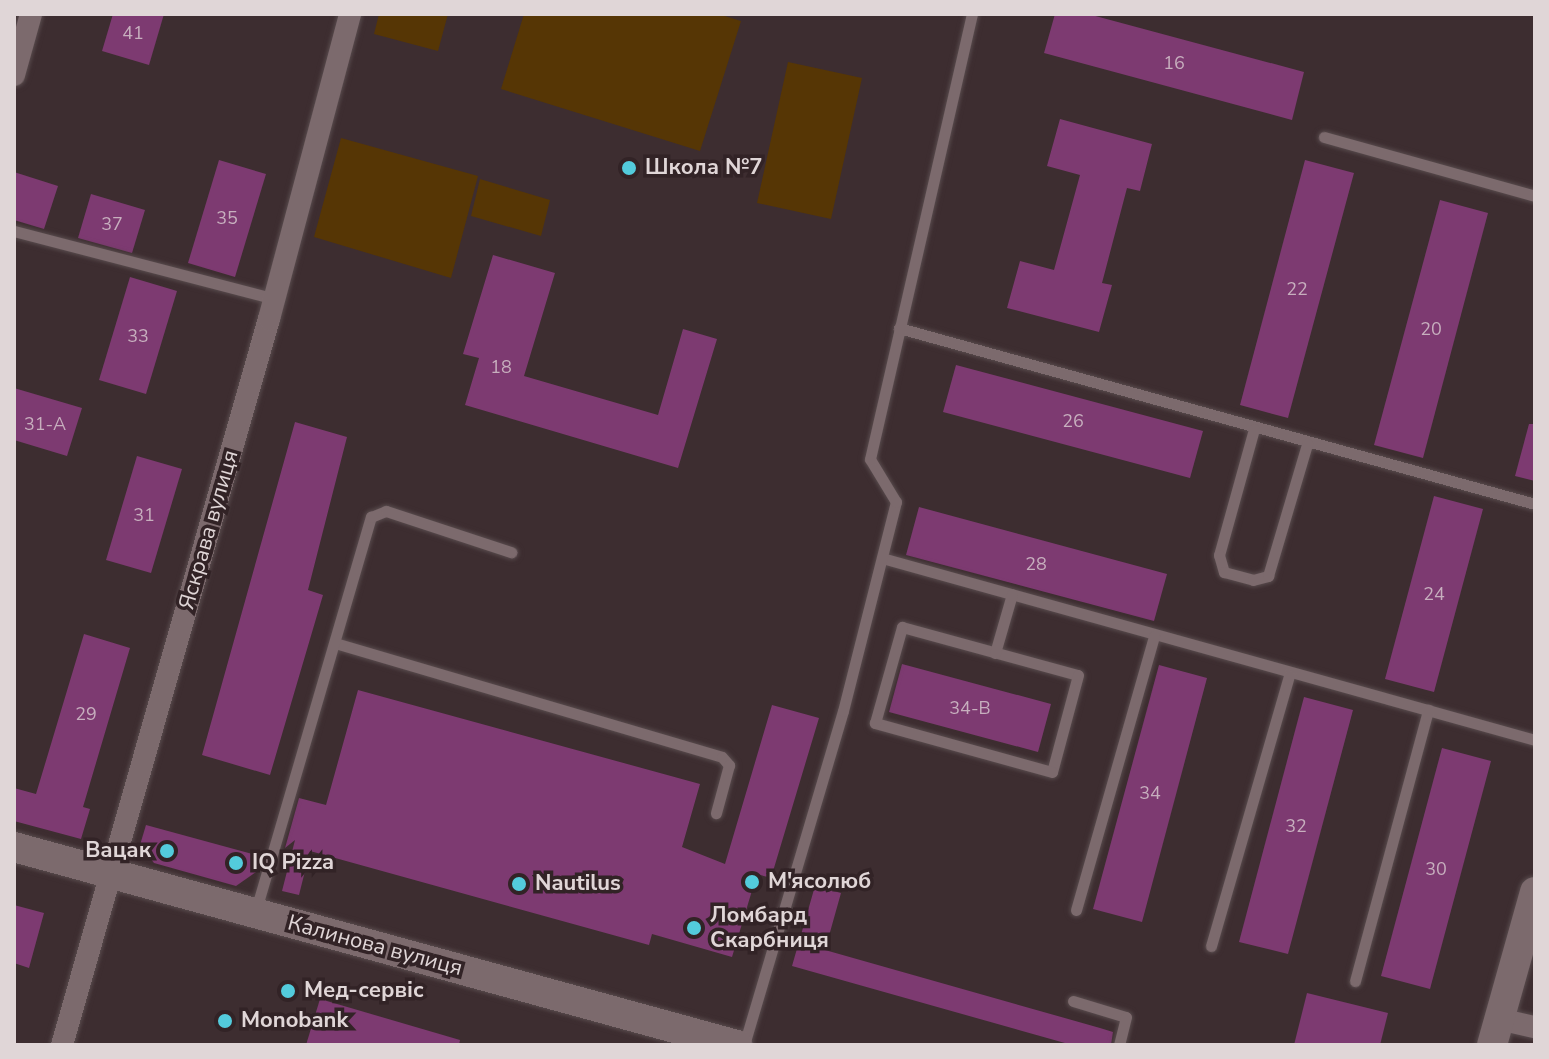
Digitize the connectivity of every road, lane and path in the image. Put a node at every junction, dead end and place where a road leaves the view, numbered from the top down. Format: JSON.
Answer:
{"nodes":[{"id":1,"x":31,"y":14,"type":"edge"},
{"id":2,"x":350,"y":14,"type":"edge"},
{"id":3,"x":972,"y":14,"type":"edge"},
{"id":4,"x":14,"y":75,"type":"edge"},
{"id":5,"x":1324,"y":137,"type":"dead end"},
{"id":6,"x":1535,"y":196,"type":"edge"},
{"id":7,"x":14,"y":231,"type":"edge"},
{"id":8,"x":275,"y":299,"type":"junction"},
{"id":9,"x":899,"y":328,"type":"junction"},
{"id":10,"x":1254,"y":429,"type":"junction"},
{"id":11,"x":1307,"y":444,"type":"junction"},
{"id":12,"x":1535,"y":504,"type":"edge"},
{"id":13,"x":511,"y":552,"type":"dead end"},
{"id":14,"x":882,"y":558,"type":"junction"},
{"id":15,"x":1012,"y":594,"type":"junction"},
{"id":16,"x":1154,"y":636,"type":"junction"},
{"id":17,"x":335,"y":643,"type":"junction"},
{"id":18,"x":995,"y":653,"type":"junction"},
{"id":19,"x":1289,"y":675,"type":"junction"},
{"id":20,"x":1428,"y":710,"type":"junction"},
{"id":21,"x":1535,"y":740,"type":"edge"},
{"id":22,"x":716,"y":813,"type":"dead end"},
{"id":23,"x":14,"y":847,"type":"edge"},
{"id":24,"x":108,"y":873,"type":"junction"},
{"id":25,"x":1535,"y":892,"type":"edge"},
{"id":26,"x":1076,"y":910,"type":"dead end"},
{"id":27,"x":255,"y":913,"type":"junction"},
{"id":28,"x":1211,"y":946,"type":"dead end"},
{"id":29,"x":1355,"y":981,"type":"dead end"},
{"id":30,"x":1073,"y":1001,"type":"dead end"},
{"id":31,"x":1535,"y":1027,"type":"edge"},
{"id":32,"x":1496,"y":1032,"type":"edge"},
{"id":33,"x":62,"y":1045,"type":"edge"},
{"id":34,"x":737,"y":1045,"type":"edge"},
{"id":35,"x":744,"y":1045,"type":"edge"},
{"id":36,"x":1119,"y":1045,"type":"edge"}],
"edges":[{"from":1,"to":4,"type":"street"},
{"from":2,"to":8,"type":"street","name":"Яскрава вулиця"},
{"from":3,"to":9,"type":"lane"},
{"from":5,"to":6,"type":"lane"},
{"from":7,"to":8,"type":"lane"},
{"from":8,"to":24,"type":"street","name":"Яскрава вулиця"},
{"from":9,"to":10,"type":"lane"},
{"from":9,"to":14,"type":"lane"},
{"from":10,"to":11,"type":"lane"},
{"from":10,"to":11,"type":"lane"},
{"from":11,"to":12,"type":"lane"},
{"from":13,"to":17,"type":"lane"},
{"from":14,"to":15,"type":"lane"},
{"from":14,"to":35,"type":"lane"},
{"from":15,"to":16,"type":"lane"},
{"from":15,"to":18,"type":"lane"},
{"from":16,"to":19,"type":"lane"},
{"from":16,"to":26,"type":"lane"},
{"from":17,"to":22,"type":"lane"},
{"from":17,"to":27,"type":"lane"},
{"from":18,"to":18,"type":"lane"},
{"from":19,"to":20,"type":"lane"},
{"from":19,"to":28,"type":"lane"},
{"from":20,"to":21,"type":"lane"},
{"from":20,"to":29,"type":"lane"},
{"from":23,"to":24,"type":"street","name":"Калинова вулиця"},
{"from":24,"to":27,"type":"street","name":"Калинова вулиця"},
{"from":24,"to":33,"type":"street","name":"Яскрава вулиця"},
{"from":25,"to":32,"type":"street"},
{"from":27,"to":34,"type":"street","name":"Калинова вулиця"},
{"from":30,"to":36,"type":"lane"},
{"from":31,"to":32,"type":"street"}]}
